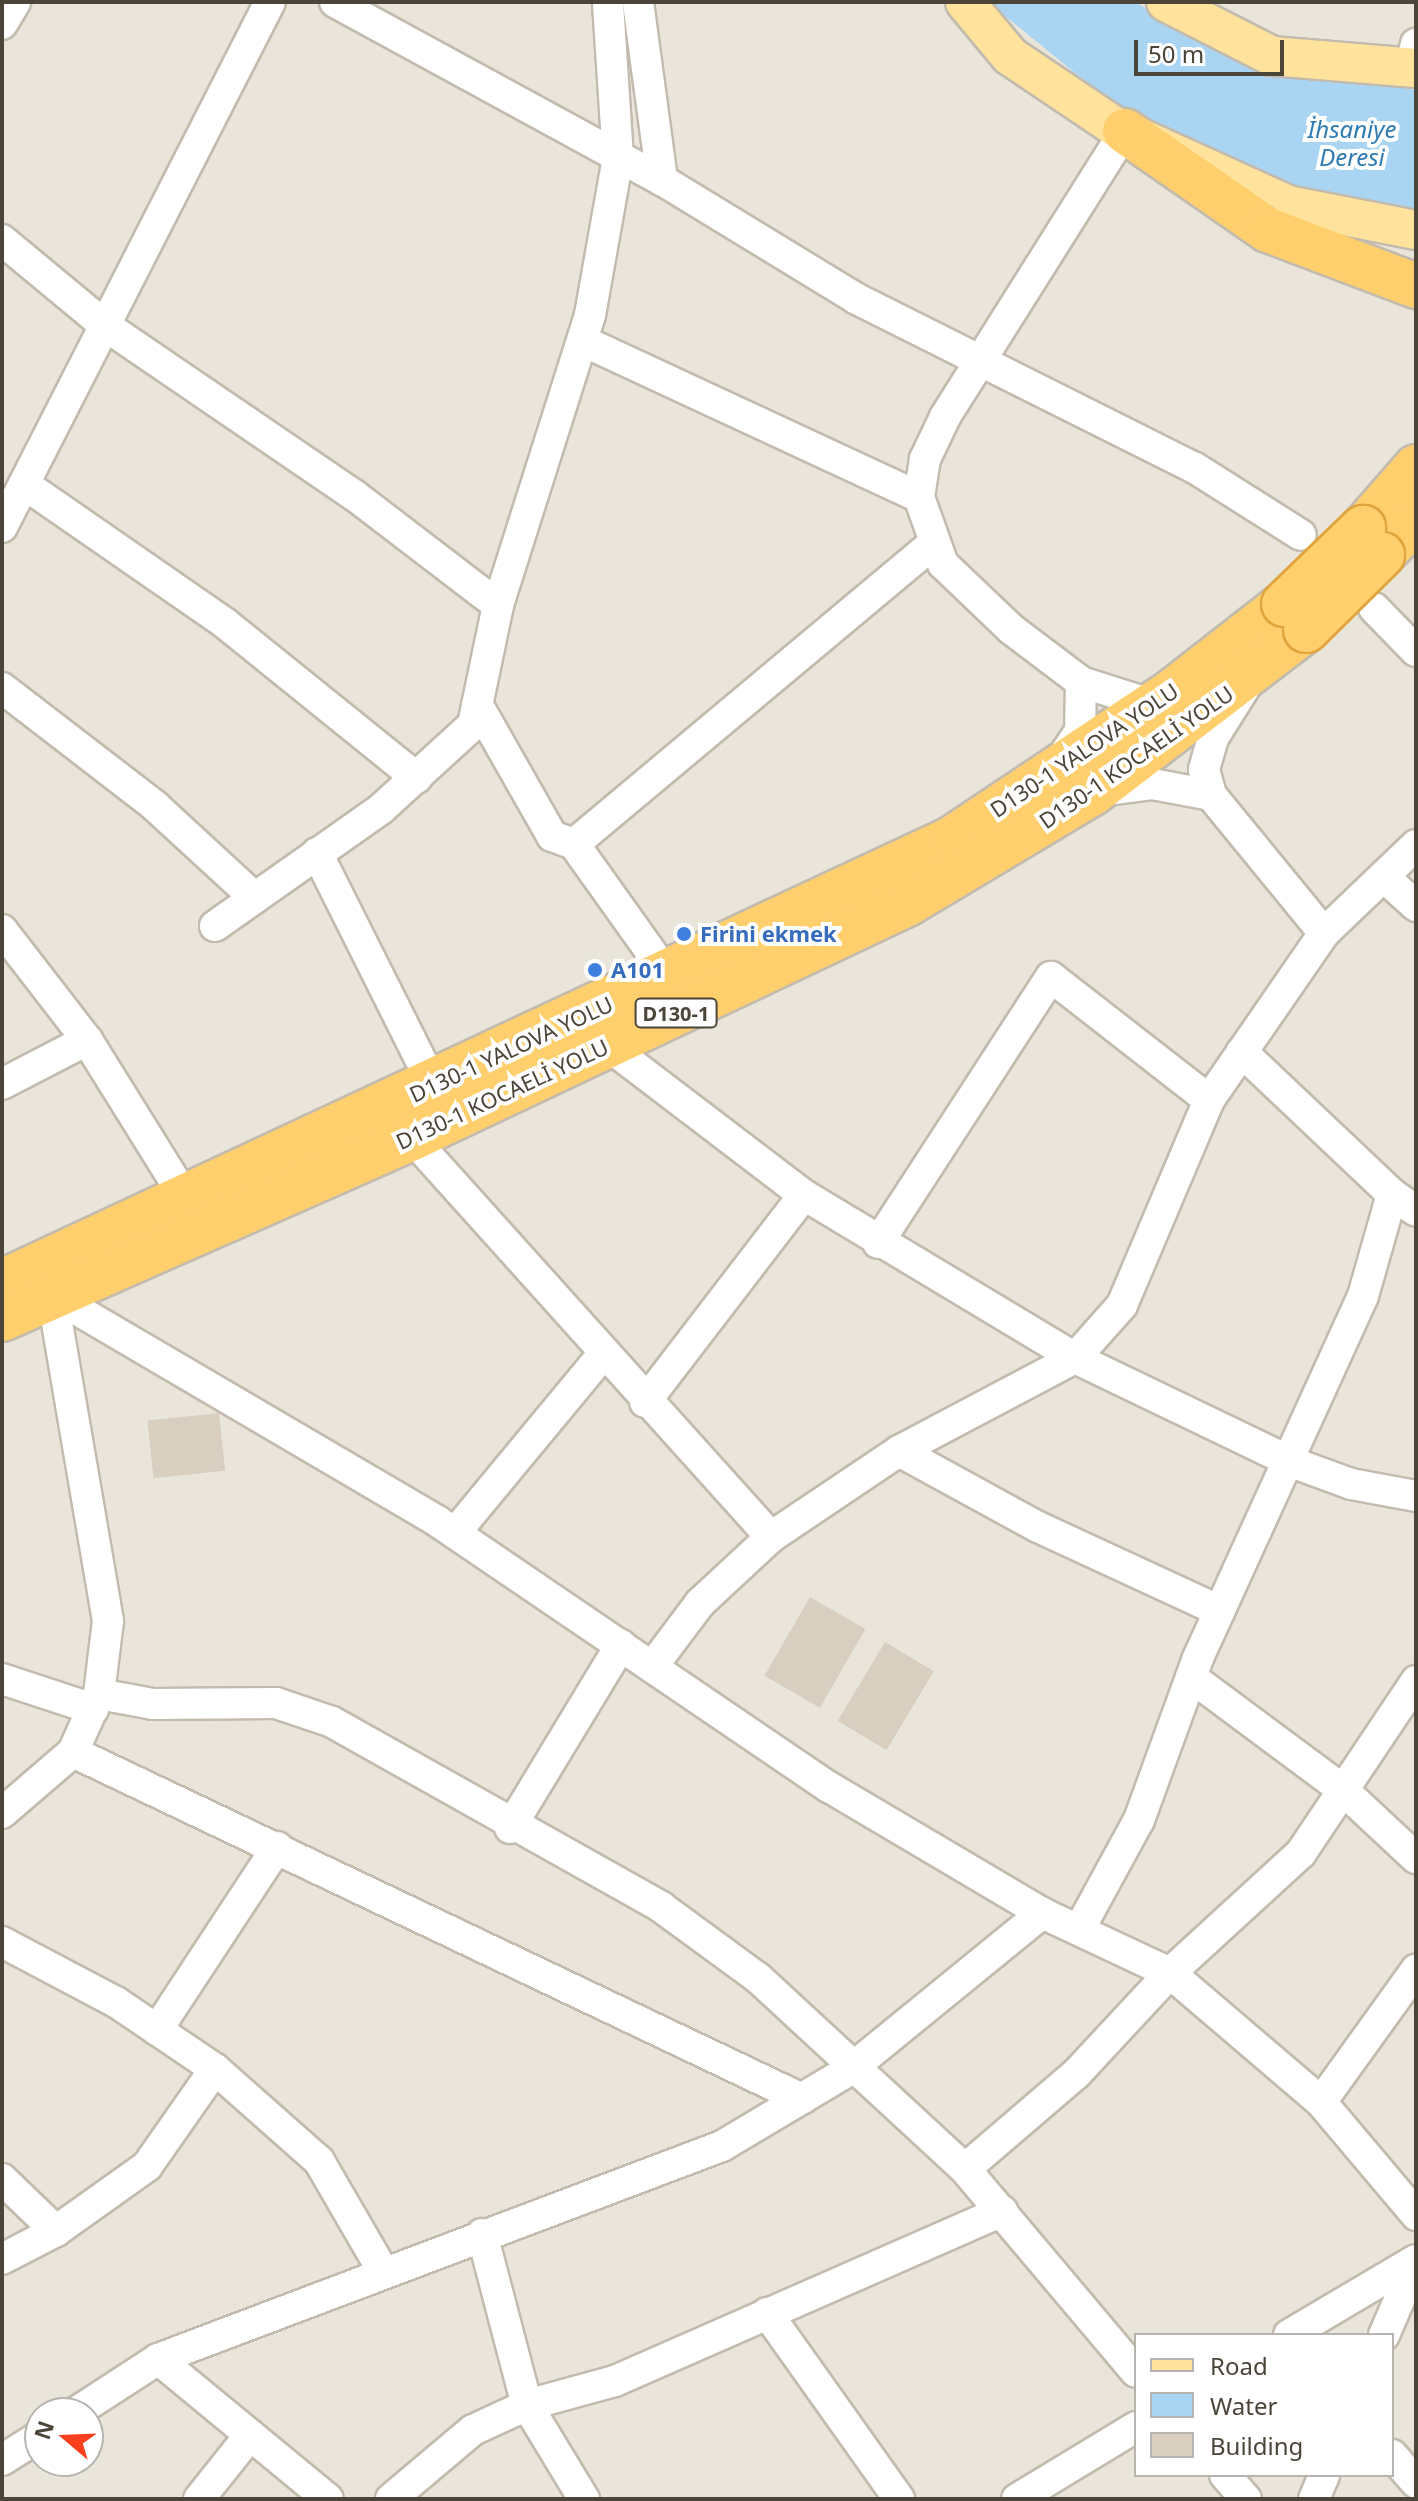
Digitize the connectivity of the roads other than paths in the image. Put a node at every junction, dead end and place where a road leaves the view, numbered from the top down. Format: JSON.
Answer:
{"nodes":[{"id":1,"x":15,"y":2,"type":"edge"},
{"id":2,"x":270,"y":2,"type":"edge"},
{"id":3,"x":335,"y":2,"type":"edge"},
{"id":4,"x":608,"y":2,"type":"edge"},
{"id":5,"x":638,"y":2,"type":"edge"},
{"id":6,"x":965,"y":2,"type":"edge"},
{"id":7,"x":1166,"y":2,"type":"edge"},
{"id":8,"x":2,"y":24,"type":"edge"},
{"id":9,"x":1414,"y":60,"type":"edge"},
{"id":10,"x":1125,"y":131,"type":"junction"},
{"id":11,"x":618,"y":158,"type":"junction"},
{"id":12,"x":662,"y":180,"type":"junction"},
{"id":13,"x":1416,"y":230,"type":"edge"},
{"id":14,"x":2,"y":240,"type":"edge"},
{"id":15,"x":1416,"y":286,"type":"edge"},
{"id":16,"x":103,"y":324,"type":"junction"},
{"id":17,"x":583,"y":341,"type":"junction"},
{"id":18,"x":985,"y":359,"type":"junction"},
{"id":19,"x":1416,"y":467,"type":"edge"},
{"id":20,"x":24,"y":484,"type":"junction"},
{"id":21,"x":919,"y":497,"type":"junction"},
{"id":22,"x":2,"y":527,"type":"edge"},
{"id":23,"x":1301,"y":535,"type":"dead end"},
{"id":24,"x":1394,"y":536,"type":"edge"},
{"id":25,"x":933,"y":544,"type":"junction"},
{"id":26,"x":498,"y":605,"type":"junction"},
{"id":27,"x":1374,"y":608,"type":"dead end"},
{"id":28,"x":1295,"y":617,"type":"junction"},
{"id":29,"x":1416,"y":651,"type":"edge"},
{"id":30,"x":1253,"y":675,"type":"junction"},
{"id":31,"x":1081,"y":682,"type":"junction"},
{"id":32,"x":2,"y":688,"type":"edge"},
{"id":33,"x":477,"y":704,"type":"junction"},
{"id":34,"x":1153,"y":705,"type":"junction"},
{"id":35,"x":417,"y":778,"type":"junction"},
{"id":36,"x":1043,"y":780,"type":"junction"},
{"id":37,"x":1094,"y":792,"type":"junction"},
{"id":38,"x":1211,"y":795,"type":"junction"},
{"id":39,"x":574,"y":844,"type":"junction"},
{"id":40,"x":1416,"y":845,"type":"edge"},
{"id":41,"x":317,"y":853,"type":"junction"},
{"id":42,"x":1385,"y":878,"type":"junction"},
{"id":43,"x":253,"y":896,"type":"junction"},
{"id":44,"x":1416,"y":906,"type":"edge"},
{"id":45,"x":215,"y":926,"type":"dead end"},
{"id":46,"x":2,"y":930,"type":"edge"},
{"id":47,"x":1324,"y":933,"type":"junction"},
{"id":48,"x":668,"y":976,"type":"junction"},
{"id":49,"x":87,"y":1040,"type":"junction"},
{"id":50,"x":607,"y":1045,"type":"junction"},
{"id":51,"x":1242,"y":1052,"type":"junction"},
{"id":52,"x":2,"y":1084,"type":"edge"},
{"id":53,"x":433,"y":1085,"type":"junction"},
{"id":54,"x":1209,"y":1100,"type":"junction"},
{"id":55,"x":412,"y":1138,"type":"junction"},
{"id":56,"x":804,"y":1195,"type":"junction"},
{"id":57,"x":186,"y":1199,"type":"junction"},
{"id":58,"x":1404,"y":1202,"type":"edge"},
{"id":59,"x":878,"y":1243,"type":"junction"},
{"id":60,"x":2,"y":1282,"type":"edge"},
{"id":61,"x":52,"y":1295,"type":"junction"},
{"id":62,"x":2,"y":1319,"type":"edge"},
{"id":63,"x":602,"y":1355,"type":"junction"},
{"id":64,"x":1075,"y":1358,"type":"junction"},
{"id":65,"x":645,"y":1402,"type":"junction"},
{"id":66,"x":899,"y":1451,"type":"junction"},
{"id":67,"x":1291,"y":1462,"type":"junction"},
{"id":68,"x":1416,"y":1496,"type":"edge"},
{"id":69,"x":455,"y":1533,"type":"junction"},
{"id":70,"x":771,"y":1537,"type":"junction"},
{"id":71,"x":1220,"y":1611,"type":"junction"},
{"id":72,"x":621,"y":1645,"type":"junction"},
{"id":73,"x":652,"y":1667,"type":"junction"},
{"id":74,"x":1191,"y":1677,"type":"junction"},
{"id":75,"x":2,"y":1679,"type":"edge"},
{"id":76,"x":1416,"y":1681,"type":"edge"},
{"id":77,"x":96,"y":1701,"type":"junction"},
{"id":78,"x":73,"y":1752,"type":"junction"},
{"id":79,"x":1343,"y":1790,"type":"junction"},
{"id":80,"x":2,"y":1813,"type":"edge"},
{"id":81,"x":510,"y":1828,"type":"junction"},
{"id":82,"x":277,"y":1847,"type":"junction"},
{"id":83,"x":1416,"y":1858,"type":"edge"},
{"id":84,"x":1042,"y":1913,"type":"junction"},
{"id":85,"x":1080,"y":1928,"type":"junction"},
{"id":86,"x":2,"y":1942,"type":"edge"},
{"id":87,"x":1416,"y":1970,"type":"edge"},
{"id":88,"x":1170,"y":1973,"type":"junction"},
{"id":89,"x":157,"y":2030,"type":"junction"},
{"id":90,"x":215,"y":2069,"type":"junction"},
{"id":91,"x":851,"y":2069,"type":"junction"},
{"id":92,"x":802,"y":2099,"type":"junction"},
{"id":93,"x":1321,"y":2102,"type":"junction"},
{"id":94,"x":965,"y":2169,"type":"junction"},
{"id":95,"x":2,"y":2179,"type":"edge"},
{"id":96,"x":1002,"y":2211,"type":"junction"},
{"id":97,"x":1416,"y":2215,"type":"edge"},
{"id":98,"x":56,"y":2231,"type":"junction"},
{"id":99,"x":482,"y":2234,"type":"junction"},
{"id":100,"x":2,"y":2259,"type":"edge"},
{"id":101,"x":1416,"y":2260,"type":"edge"},
{"id":102,"x":384,"y":2273,"type":"junction"},
{"id":103,"x":767,"y":2313,"type":"junction"},
{"id":104,"x":1292,"y":2333,"type":"edge"},
{"id":105,"x":1385,"y":2333,"type":"edge"},
{"id":106,"x":158,"y":2359,"type":"junction"},
{"id":107,"x":1134,"y":2370,"type":"edge"},
{"id":108,"x":100,"y":2397,"type":"edge"},
{"id":109,"x":527,"y":2405,"type":"junction"},
{"id":110,"x":1134,"y":2428,"type":"edge"},
{"id":111,"x":250,"y":2435,"type":"junction"},
{"id":112,"x":24,"y":2446,"type":"edge"},
{"id":113,"x":1394,"y":2457,"type":"edge"},
{"id":114,"x":2,"y":2460,"type":"edge"},
{"id":115,"x":1227,"y":2477,"type":"edge"},
{"id":116,"x":1323,"y":2477,"type":"edge"},
{"id":117,"x":1416,"y":2483,"type":"edge"},
{"id":118,"x":199,"y":2499,"type":"edge"},
{"id":119,"x":328,"y":2499,"type":"edge"},
{"id":120,"x":391,"y":2499,"type":"edge"},
{"id":121,"x":584,"y":2499,"type":"edge"},
{"id":122,"x":899,"y":2499,"type":"edge"},
{"id":123,"x":1017,"y":2499,"type":"edge"},
{"id":124,"x":1246,"y":2499,"type":"edge"},
{"id":125,"x":1314,"y":2499,"type":"edge"}],
"edges":[{"from":1,"to":8,"type":"street"},
{"from":2,"to":16,"type":"street"},
{"from":3,"to":11,"type":"street"},
{"from":4,"to":11,"type":"street"},
{"from":5,"to":12,"type":"street"},
{"from":6,"to":10,"type":"main road"},
{"from":7,"to":9,"type":"main road"},
{"from":10,"to":13,"type":"main road"},
{"from":10,"to":15,"type":"highway"},
{"from":10,"to":18,"type":"street"},
{"from":11,"to":12,"type":"street"},
{"from":11,"to":17,"type":"street"},
{"from":12,"to":18,"type":"street"},
{"from":14,"to":16,"type":"street"},
{"from":16,"to":20,"type":"street"},
{"from":16,"to":26,"type":"street"},
{"from":17,"to":21,"type":"street"},
{"from":17,"to":26,"type":"street"},
{"from":18,"to":21,"type":"street"},
{"from":18,"to":23,"type":"street"},
{"from":19,"to":24,"type":"highway","number":"D130-1"},
{"from":20,"to":22,"type":"street"},
{"from":20,"to":35,"type":"street"},
{"from":21,"to":25,"type":"street"},
{"from":24,"to":28,"type":"highway","number":"D130-1","bridge":true},
{"from":25,"to":31,"type":"street"},
{"from":25,"to":39,"type":"street"},
{"from":26,"to":33,"type":"street"},
{"from":27,"to":29,"type":"street"},
{"from":28,"to":30,"type":"highway","name":"D130-1 KOCAELİ YOLU","number":"D130-1"},
{"from":28,"to":34,"type":"highway","name":"D130-1 YALOVA YOLU","number":"D130-1"},
{"from":30,"to":37,"type":"highway","name":"D130-1 KOCAELİ YOLU","number":"D130-1"},
{"from":30,"to":38,"type":"street"},
{"from":31,"to":34,"type":"street"},
{"from":31,"to":36,"type":"street"},
{"from":32,"to":43,"type":"street"},
{"from":33,"to":35,"type":"street"},
{"from":33,"to":39,"type":"street"},
{"from":34,"to":36,"type":"highway","name":"D130-1 YALOVA YOLU","number":"D130-1"},
{"from":35,"to":41,"type":"street"},
{"from":36,"to":48,"type":"highway","name":"D130-1 YALOVA YOLU","number":"D130-1"},
{"from":37,"to":38,"type":"street"},
{"from":37,"to":50,"type":"highway","name":"D130-1 KOCAELİ YOLU","number":"D130-1"},
{"from":38,"to":47,"type":"street"},
{"from":39,"to":48,"type":"street"},
{"from":40,"to":42,"type":"street"},
{"from":41,"to":43,"type":"street"},
{"from":41,"to":53,"type":"street"},
{"from":42,"to":44,"type":"street"},
{"from":42,"to":47,"type":"street"},
{"from":43,"to":45,"type":"street"},
{"from":46,"to":49,"type":"street"},
{"from":47,"to":51,"type":"street"},
{"from":48,"to":53,"type":"highway","name":"D130-1 YALOVA YOLU","number":"D130-1"},
{"from":49,"to":52,"type":"street"},
{"from":49,"to":57,"type":"street"},
{"from":50,"to":55,"type":"highway","name":"D130-1 KOCAELİ YOLU","number":"D130-1"},
{"from":50,"to":56,"type":"street"},
{"from":51,"to":54,"type":"street"},
{"from":51,"to":58,"type":"street"},
{"from":53,"to":57,"type":"highway","name":"D130-1 YALOVA YOLU","number":"D130-1"},
{"from":54,"to":59,"type":"street"},
{"from":54,"to":64,"type":"street"},
{"from":55,"to":61,"type":"highway","name":"D130-1 KOCAELİ YOLU","number":"D130-1"},
{"from":55,"to":63,"type":"street"},
{"from":56,"to":59,"type":"street"},
{"from":56,"to":65,"type":"street"},
{"from":57,"to":60,"type":"highway","name":"D130-1 YALOVA YOLU","number":"D130-1"},
{"from":58,"to":67,"type":"street"},
{"from":59,"to":64,"type":"street"},
{"from":61,"to":62,"type":"highway","name":"D130-1 KOCAELİ YOLU","number":"D130-1"},
{"from":61,"to":69,"type":"street"},
{"from":61,"to":77,"type":"street"},
{"from":63,"to":65,"type":"street"},
{"from":63,"to":69,"type":"street"},
{"from":64,"to":66,"type":"street"},
{"from":64,"to":67,"type":"street"},
{"from":65,"to":70,"type":"street"},
{"from":66,"to":70,"type":"street"},
{"from":66,"to":71,"type":"street"},
{"from":67,"to":68,"type":"street"},
{"from":67,"to":71,"type":"street"},
{"from":69,"to":72,"type":"street"},
{"from":70,"to":73,"type":"street"},
{"from":71,"to":74,"type":"street"},
{"from":72,"to":73,"type":"street"},
{"from":72,"to":81,"type":"street"},
{"from":73,"to":84,"type":"street"},
{"from":74,"to":79,"type":"street"},
{"from":74,"to":85,"type":"street"},
{"from":75,"to":77,"type":"street"},
{"from":76,"to":79,"type":"street"},
{"from":77,"to":78,"type":"street"},
{"from":77,"to":81,"type":"street"},
{"from":78,"to":80,"type":"street"},
{"from":78,"to":82,"type":"street"},
{"from":79,"to":83,"type":"street"},
{"from":79,"to":88,"type":"street"},
{"from":81,"to":91,"type":"street"},
{"from":82,"to":89,"type":"street"},
{"from":82,"to":92,"type":"street"},
{"from":84,"to":85,"type":"street"},
{"from":84,"to":91,"type":"street"},
{"from":85,"to":88,"type":"street"},
{"from":86,"to":89,"type":"street"},
{"from":87,"to":93,"type":"street"},
{"from":88,"to":93,"type":"street"},
{"from":88,"to":94,"type":"street"},
{"from":89,"to":90,"type":"street"},
{"from":90,"to":98,"type":"street"},
{"from":90,"to":102,"type":"street"},
{"from":91,"to":92,"type":"street"},
{"from":91,"to":94,"type":"street"},
{"from":92,"to":99,"type":"street"},
{"from":93,"to":97,"type":"street"},
{"from":94,"to":96,"type":"street"},
{"from":95,"to":98,"type":"street"},
{"from":96,"to":103,"type":"street"},
{"from":96,"to":107,"type":"street"},
{"from":98,"to":100,"type":"street"},
{"from":99,"to":102,"type":"street"},
{"from":99,"to":109,"type":"street"},
{"from":101,"to":104,"type":"street"},
{"from":101,"to":105,"type":"street"},
{"from":102,"to":106,"type":"street"},
{"from":103,"to":109,"type":"street"},
{"from":103,"to":122,"type":"street"},
{"from":106,"to":108,"type":"street"},
{"from":106,"to":111,"type":"street"},
{"from":109,"to":120,"type":"street"},
{"from":109,"to":121,"type":"street"},
{"from":110,"to":123,"type":"street"},
{"from":111,"to":118,"type":"street"},
{"from":111,"to":119,"type":"street"},
{"from":112,"to":114,"type":"street"},
{"from":113,"to":117,"type":"street"},
{"from":115,"to":124,"type":"street"},
{"from":116,"to":125,"type":"street"}]}
